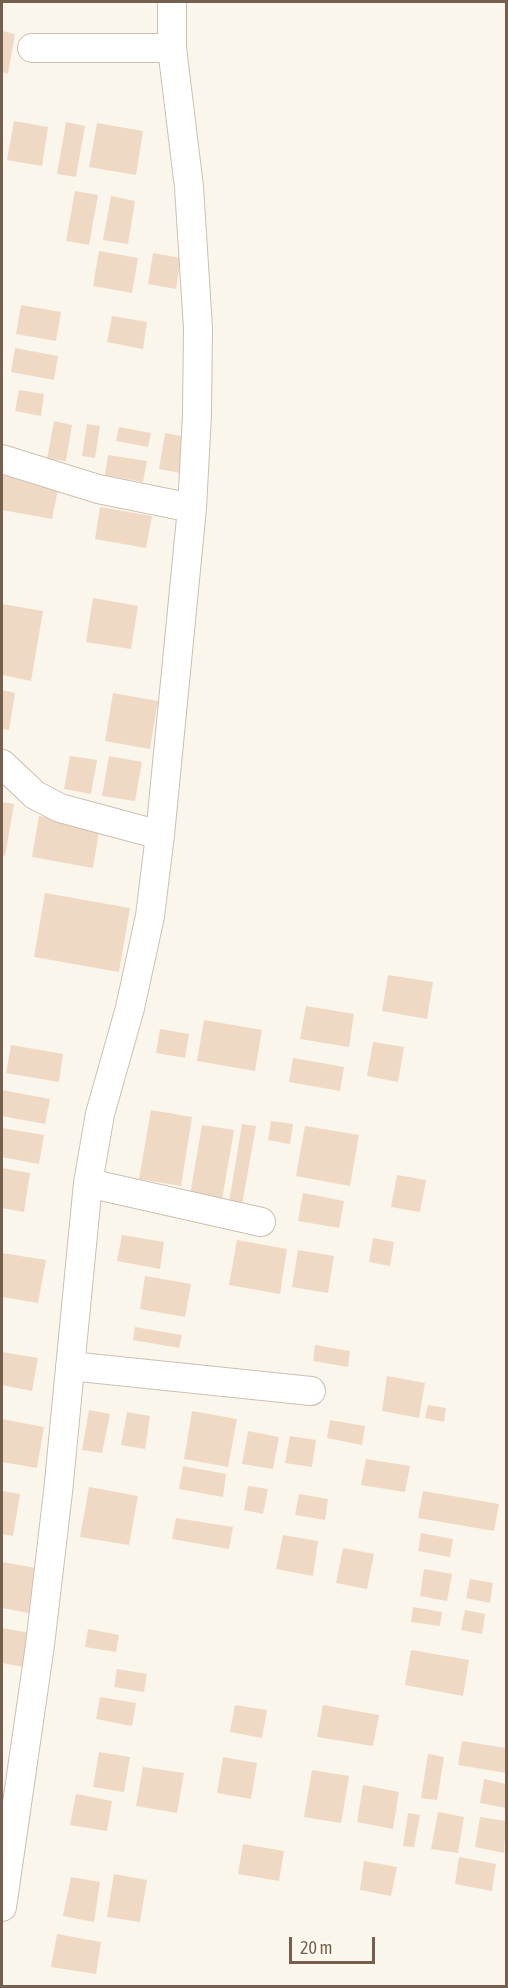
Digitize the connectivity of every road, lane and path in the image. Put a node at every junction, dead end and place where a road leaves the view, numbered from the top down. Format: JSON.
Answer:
{"nodes":[{"id":1,"x":172,"y":2,"type":"edge"},
{"id":2,"x":32,"y":48,"type":"dead end"},
{"id":3,"x":172,"y":48,"type":"junction"},
{"id":4,"x":2,"y":459,"type":"edge"},
{"id":5,"x":192,"y":508,"type":"junction"},
{"id":6,"x":2,"y":764,"type":"edge"},
{"id":7,"x":160,"y":835,"type":"junction"},
{"id":8,"x":88,"y":1183,"type":"junction"},
{"id":9,"x":261,"y":1222,"type":"dead end"},
{"id":10,"x":70,"y":1366,"type":"junction"},
{"id":11,"x":311,"y":1390,"type":"dead end"},
{"id":12,"x":2,"y":1907,"type":"edge"}],
"edges":[{"from":1,"to":3,"type":"street"},
{"from":2,"to":3,"type":"street"},
{"from":3,"to":5,"type":"street"},
{"from":4,"to":5,"type":"street"},
{"from":5,"to":7,"type":"street"},
{"from":6,"to":7,"type":"street"},
{"from":7,"to":8,"type":"street"},
{"from":8,"to":9,"type":"street"},
{"from":8,"to":10,"type":"street"},
{"from":10,"to":11,"type":"street"},
{"from":10,"to":12,"type":"street"}]}
